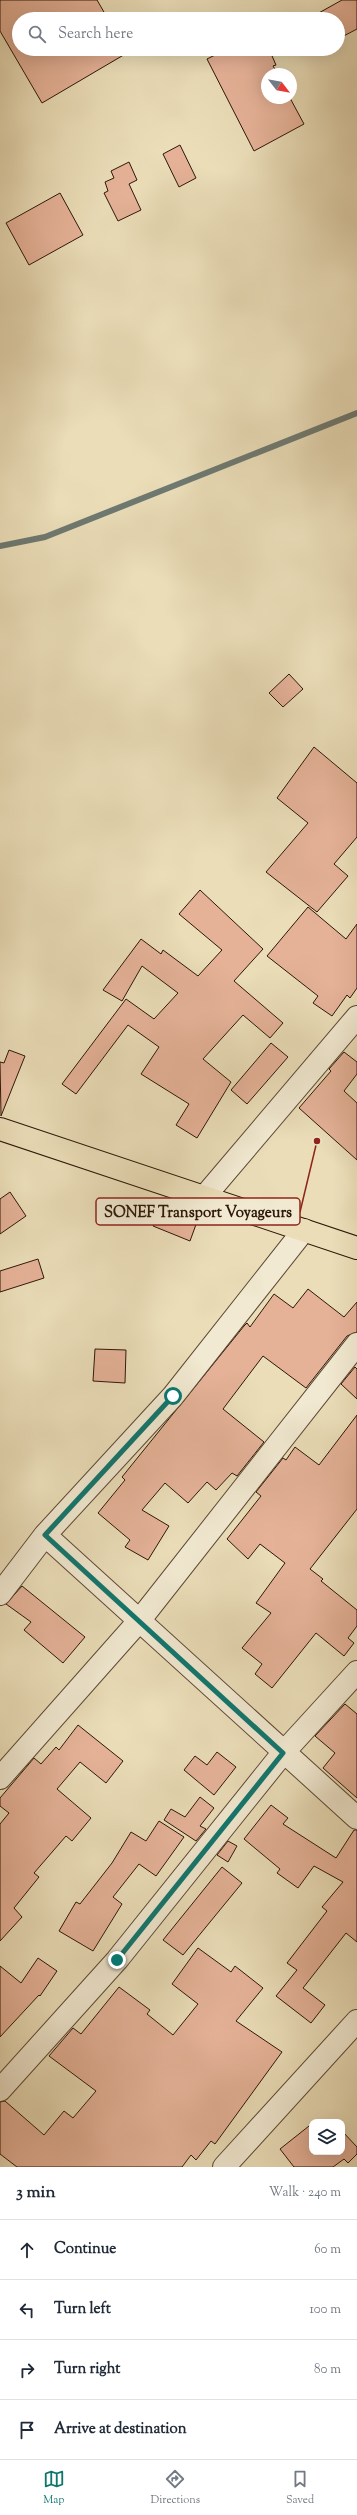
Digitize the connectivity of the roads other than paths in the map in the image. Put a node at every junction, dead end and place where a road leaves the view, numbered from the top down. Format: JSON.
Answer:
{"nodes":[{"id":1,"x":357,"y":1017,"type":"edge"},
{"id":2,"x":0,"y":1129,"type":"edge"},
{"id":3,"x":205,"y":1196,"type":"junction"},
{"id":4,"x":304,"y":1230,"type":"junction"},
{"id":5,"x":357,"y":1248,"type":"edge"},
{"id":6,"x":357,"y":1344,"type":"edge"},
{"id":7,"x":45,"y":1535,"type":"junction"},
{"id":8,"x":0,"y":1594,"type":"edge"},
{"id":9,"x":139,"y":1621,"type":"junction"},
{"id":10,"x":357,"y":1672,"type":"edge"},
{"id":11,"x":283,"y":1753,"type":"junction"},
{"id":12,"x":0,"y":1778,"type":"edge"},
{"id":13,"x":357,"y":1818,"type":"edge"},
{"id":14,"x":357,"y":2021,"type":"edge"},
{"id":15,"x":0,"y":2090,"type":"edge"},
{"id":16,"x":224,"y":2167,"type":"edge"}],
"edges":[{"from":1,"to":3,"type":"street"},
{"from":2,"to":3,"type":"highway"},
{"from":3,"to":4,"type":"highway"},
{"from":4,"to":5,"type":"highway"},
{"from":4,"to":7,"type":"street"},
{"from":6,"to":9,"type":"street"},
{"from":7,"to":8,"type":"street"},
{"from":7,"to":9,"type":"street"},
{"from":9,"to":11,"type":"street"},
{"from":9,"to":12,"type":"street"},
{"from":10,"to":11,"type":"street"},
{"from":11,"to":13,"type":"street"},
{"from":11,"to":15,"type":"street"},
{"from":14,"to":16,"type":"street"}]}
